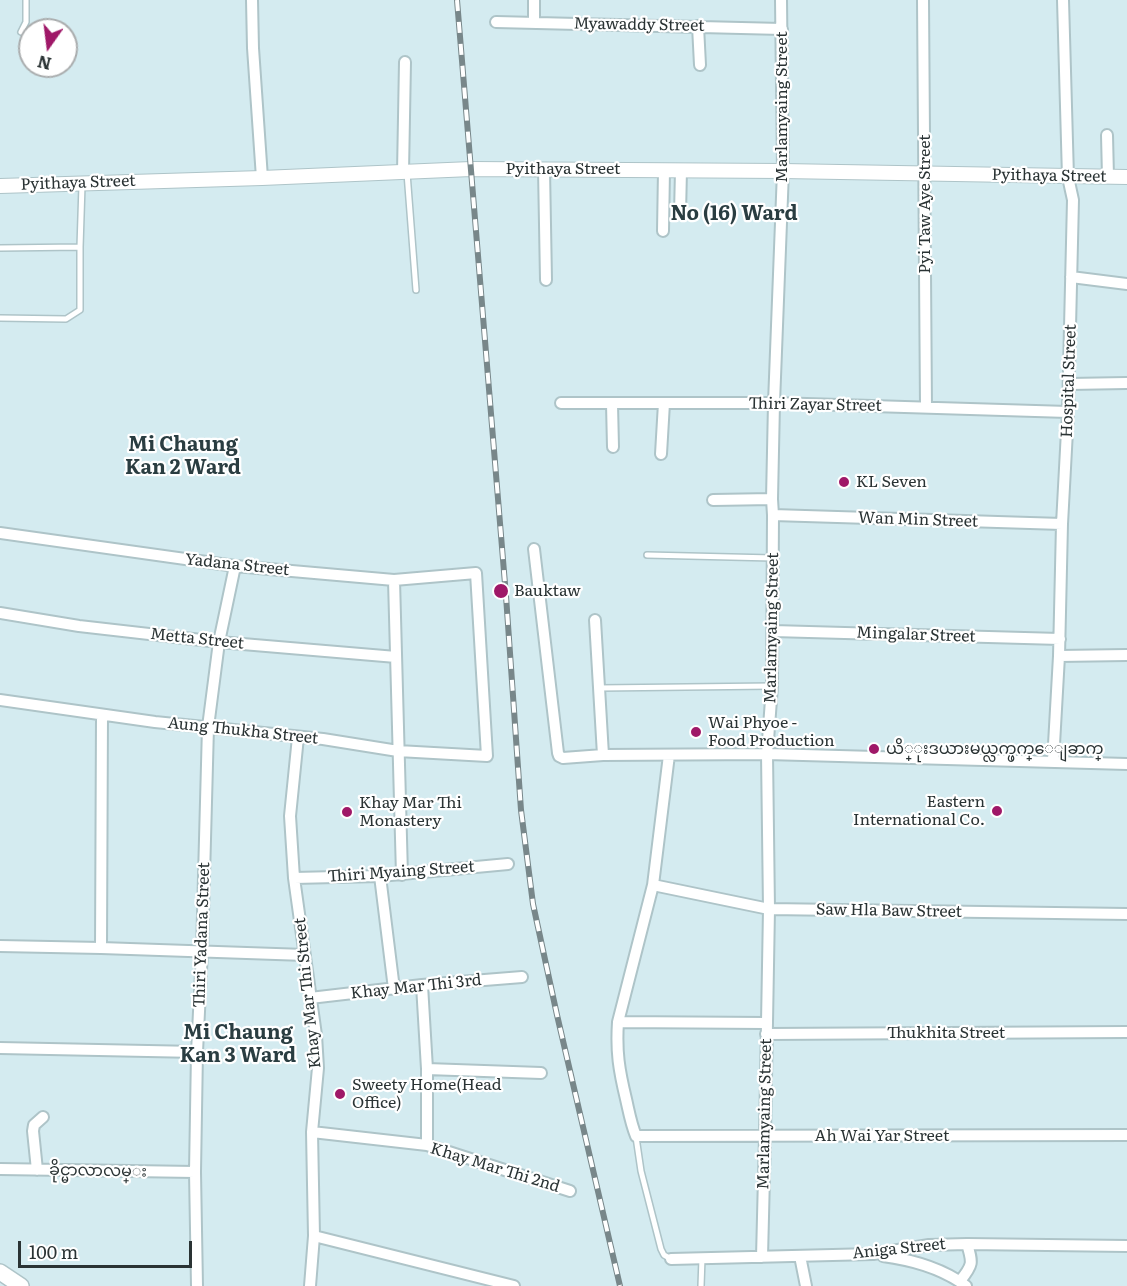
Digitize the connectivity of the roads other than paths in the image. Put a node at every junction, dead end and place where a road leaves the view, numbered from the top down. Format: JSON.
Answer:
{"nodes":[{"id":1,"x":26,"y":0,"type":"edge"},
{"id":2,"x":252,"y":0,"type":"edge"},
{"id":3,"x":534,"y":0,"type":"edge"},
{"id":4,"x":782,"y":0,"type":"edge"},
{"id":5,"x":923,"y":0,"type":"edge"},
{"id":6,"x":1063,"y":0,"type":"edge"},
{"id":7,"x":26,"y":18,"type":"edge"},
{"id":8,"x":496,"y":22,"type":"dead end"},
{"id":9,"x":534,"y":23,"type":"junction"},
{"id":10,"x":698,"y":26,"type":"junction"},
{"id":11,"x":782,"y":29,"type":"junction"},
{"id":12,"x":405,"y":62,"type":"dead end"},
{"id":13,"x":700,"y":65,"type":"dead end"},
{"id":14,"x":1107,"y":135,"type":"dead end"},
{"id":15,"x":544,"y":169,"type":"junction"},
{"id":16,"x":664,"y":170,"type":"junction"},
{"id":17,"x":681,"y":170,"type":"junction"},
{"id":18,"x":783,"y":171,"type":"junction"},
{"id":19,"x":405,"y":172,"type":"junction"},
{"id":20,"x":925,"y":174,"type":"junction"},
{"id":21,"x":1068,"y":177,"type":"junction"},
{"id":22,"x":1108,"y":177,"type":"junction"},
{"id":23,"x":1127,"y":177,"type":"edge"},
{"id":24,"x":262,"y":178,"type":"junction"},
{"id":25,"x":82,"y":183,"type":"junction"},
{"id":26,"x":0,"y":186,"type":"edge"},
{"id":27,"x":680,"y":214,"type":"dead end"},
{"id":28,"x":663,"y":231,"type":"dead end"},
{"id":29,"x":80,"y":247,"type":"junction"},
{"id":30,"x":0,"y":248,"type":"edge"},
{"id":31,"x":1071,"y":277,"type":"junction"},
{"id":32,"x":546,"y":280,"type":"dead end"},
{"id":33,"x":1127,"y":284,"type":"edge"},
{"id":34,"x":416,"y":290,"type":"dead end"},
{"id":35,"x":0,"y":318,"type":"edge"},
{"id":36,"x":1127,"y":383,"type":"edge"},
{"id":37,"x":1069,"y":384,"type":"junction"},
{"id":38,"x":561,"y":403,"type":"dead end"},
{"id":39,"x":664,"y":403,"type":"junction"},
{"id":40,"x":774,"y":403,"type":"junction"},
{"id":41,"x":612,"y":404,"type":"junction"},
{"id":42,"x":927,"y":408,"type":"junction"},
{"id":43,"x":1068,"y":412,"type":"junction"},
{"id":44,"x":613,"y":447,"type":"dead end"},
{"id":45,"x":661,"y":454,"type":"dead end"},
{"id":46,"x":772,"y":499,"type":"junction"},
{"id":47,"x":713,"y":500,"type":"dead end"},
{"id":48,"x":773,"y":515,"type":"junction"},
{"id":49,"x":1062,"y":524,"type":"junction"},
{"id":50,"x":0,"y":533,"type":"edge"},
{"id":51,"x":534,"y":549,"type":"dead end"},
{"id":52,"x":647,"y":555,"type":"dead end"},
{"id":53,"x":773,"y":558,"type":"junction"},
{"id":54,"x":235,"y":566,"type":"junction"},
{"id":55,"x":394,"y":580,"type":"junction"},
{"id":56,"x":0,"y":613,"type":"edge"},
{"id":57,"x":595,"y":620,"type":"dead end"},
{"id":58,"x":773,"y":631,"type":"junction"},
{"id":59,"x":1060,"y":639,"type":"junction"},
{"id":60,"x":219,"y":642,"type":"junction"},
{"id":61,"x":1127,"y":655,"type":"edge"},
{"id":62,"x":1059,"y":656,"type":"junction"},
{"id":63,"x":396,"y":657,"type":"junction"},
{"id":64,"x":772,"y":686,"type":"junction"},
{"id":65,"x":599,"y":688,"type":"junction"},
{"id":66,"x":0,"y":700,"type":"edge"},
{"id":67,"x":102,"y":715,"type":"junction"},
{"id":68,"x":208,"y":727,"type":"junction"},
{"id":69,"x":298,"y":737,"type":"junction"},
{"id":70,"x":398,"y":751,"type":"junction"},
{"id":71,"x":767,"y":754,"type":"junction"},
{"id":72,"x":603,"y":755,"type":"junction"},
{"id":73,"x":669,"y":755,"type":"junction"},
{"id":74,"x":487,"y":756,"type":"joint"},
{"id":75,"x":1053,"y":762,"type":"junction"},
{"id":76,"x":1127,"y":764,"type":"edge"},
{"id":77,"x":508,"y":864,"type":"dead end"},
{"id":78,"x":402,"y":875,"type":"junction"},
{"id":79,"x":380,"y":876,"type":"junction"},
{"id":80,"x":294,"y":878,"type":"junction"},
{"id":81,"x":653,"y":885,"type":"junction"},
{"id":82,"x":769,"y":909,"type":"junction"},
{"id":83,"x":1127,"y":914,"type":"edge"},
{"id":84,"x":0,"y":946,"type":"edge"},
{"id":85,"x":101,"y":948,"type":"junction"},
{"id":86,"x":202,"y":951,"type":"junction"},
{"id":87,"x":305,"y":955,"type":"junction"},
{"id":88,"x":522,"y":977,"type":"dead end"},
{"id":89,"x":422,"y":985,"type":"junction"},
{"id":90,"x":394,"y":989,"type":"junction"},
{"id":91,"x":310,"y":998,"type":"junction"},
{"id":92,"x":618,"y":1022,"type":"junction"},
{"id":93,"x":766,"y":1028,"type":"junction"},
{"id":94,"x":1127,"y":1032,"type":"edge"},
{"id":95,"x":0,"y":1048,"type":"edge"},
{"id":96,"x":197,"y":1052,"type":"junction"},
{"id":97,"x":427,"y":1069,"type":"junction"},
{"id":98,"x":541,"y":1073,"type":"dead end"},
{"id":99,"x":43,"y":1117,"type":"dead end"},
{"id":100,"x":312,"y":1132,"type":"junction"},
{"id":101,"x":636,"y":1136,"type":"junction"},
{"id":102,"x":765,"y":1136,"type":"junction"},
{"id":103,"x":1127,"y":1136,"type":"edge"},
{"id":104,"x":427,"y":1145,"type":"junction"},
{"id":105,"x":0,"y":1169,"type":"edge"},
{"id":106,"x":37,"y":1170,"type":"junction"},
{"id":107,"x":195,"y":1172,"type":"junction"},
{"id":108,"x":570,"y":1191,"type":"dead end"},
{"id":109,"x":314,"y":1236,"type":"junction"},
{"id":110,"x":967,"y":1244,"type":"junction"},
{"id":111,"x":1127,"y":1246,"type":"edge"},
{"id":112,"x":873,"y":1254,"type":"junction"},
{"id":113,"x":800,"y":1256,"type":"junction"},
{"id":114,"x":762,"y":1257,"type":"junction"},
{"id":115,"x":702,"y":1258,"type":"junction"},
{"id":116,"x":671,"y":1259,"type":"joint"},
{"id":117,"x":0,"y":1272,"type":"edge"},
{"id":118,"x":0,"y":1284,"type":"edge"},
{"id":119,"x":963,"y":1284,"type":"edge"},
{"id":120,"x":16,"y":1286,"type":"edge"},
{"id":121,"x":21,"y":1286,"type":"edge"},
{"id":122,"x":197,"y":1286,"type":"edge"},
{"id":123,"x":310,"y":1286,"type":"edge"},
{"id":124,"x":514,"y":1286,"type":"edge"},
{"id":125,"x":701,"y":1286,"type":"edge"},
{"id":126,"x":806,"y":1286,"type":"edge"}],
"edges":[{"from":1,"to":7,"type":"lane"},
{"from":2,"to":24,"type":"street"},
{"from":3,"to":9,"type":"street"},
{"from":4,"to":11,"type":"street","name":"Marlamyaing Street"},
{"from":5,"to":20,"type":"street","name":"Pyi Taw Aye Street"},
{"from":6,"to":21,"type":"street","name":"Hospital Street"},
{"from":8,"to":9,"type":"street","name":"Myawaddy Street"},
{"from":9,"to":10,"type":"street","name":"Myawaddy Street"},
{"from":10,"to":11,"type":"street","name":"Myawaddy Street"},
{"from":10,"to":13,"type":"street"},
{"from":11,"to":18,"type":"street","name":"Marlamyaing Street"},
{"from":12,"to":19,"type":"street"},
{"from":14,"to":22,"type":"street"},
{"from":15,"to":16,"type":"street","name":"Pyithaya Street"},
{"from":15,"to":19,"type":"street","name":"Pyithaya Street"},
{"from":15,"to":32,"type":"street"},
{"from":16,"to":17,"type":"street","name":"Pyithaya Street"},
{"from":16,"to":28,"type":"street"},
{"from":17,"to":18,"type":"street","name":"Pyithaya Street"},
{"from":17,"to":27,"type":"street"},
{"from":18,"to":20,"type":"street","name":"Pyithaya Street"},
{"from":18,"to":40,"type":"street","name":"Marlamyaing Street"},
{"from":19,"to":24,"type":"street","name":"Pyithaya Street"},
{"from":19,"to":34,"type":"lane"},
{"from":20,"to":21,"type":"street","name":"Pyithaya Street"},
{"from":20,"to":42,"type":"street","name":"Pyi Taw Aye Street"},
{"from":21,"to":22,"type":"street","name":"Pyithaya Street"},
{"from":21,"to":31,"type":"street","name":"Hospital Street"},
{"from":22,"to":23,"type":"street","name":"Pyithaya Street"},
{"from":24,"to":25,"type":"street","name":"Pyithaya Street"},
{"from":25,"to":26,"type":"street","name":"Pyithaya Street"},
{"from":25,"to":29,"type":"lane"},
{"from":29,"to":30,"type":"lane"},
{"from":29,"to":35,"type":"lane"},
{"from":31,"to":33,"type":"street"},
{"from":31,"to":37,"type":"street","name":"Hospital Street"},
{"from":36,"to":37,"type":"street"},
{"from":37,"to":43,"type":"street","name":"Hospital Street"},
{"from":38,"to":41,"type":"street","name":"Thiri Zayar Street"},
{"from":39,"to":40,"type":"street","name":"Thiri Zayar Street"},
{"from":39,"to":41,"type":"street","name":"Thiri Zayar Street"},
{"from":39,"to":45,"type":"street"},
{"from":40,"to":42,"type":"street","name":"Thiri Zayar Street"},
{"from":40,"to":46,"type":"street","name":"Marlamyaing Street"},
{"from":41,"to":44,"type":"street"},
{"from":42,"to":43,"type":"street","name":"Thiri Zayar Street"},
{"from":43,"to":49,"type":"street","name":"Hospital Street"},
{"from":46,"to":47,"type":"street"},
{"from":46,"to":48,"type":"street","name":"Marlamyaing Street"},
{"from":48,"to":49,"type":"street","name":"Wan Min Street"},
{"from":48,"to":53,"type":"street","name":"Marlamyaing Street"},
{"from":49,"to":59,"type":"street","name":"Hospital Street"},
{"from":50,"to":54,"type":"street","name":"Yadana Street"},
{"from":51,"to":72,"type":"street"},
{"from":52,"to":53,"type":"lane"},
{"from":53,"to":58,"type":"street","name":"Marlamyaing Street"},
{"from":54,"to":55,"type":"street","name":"Yadana Street"},
{"from":54,"to":60,"type":"street","name":"Thiri Yadana Street"},
{"from":55,"to":63,"type":"street"},
{"from":55,"to":74,"type":"street","name":"Yadana Street"},
{"from":56,"to":60,"type":"street","name":"Metta Street"},
{"from":57,"to":65,"type":"street"},
{"from":58,"to":59,"type":"street","name":"Mingalar Street"},
{"from":58,"to":64,"type":"street","name":"Marlamyaing Street"},
{"from":59,"to":62,"type":"street","name":"Hospital Street"},
{"from":60,"to":63,"type":"street","name":"Metta Street"},
{"from":60,"to":68,"type":"street","name":"Thiri Yadana Street"},
{"from":61,"to":62,"type":"street"},
{"from":62,"to":75,"type":"street","name":"Hospital Street"},
{"from":63,"to":70,"type":"street"},
{"from":64,"to":65,"type":"lane"},
{"from":64,"to":71,"type":"street","name":"Marlamyaing Street"},
{"from":65,"to":72,"type":"street"},
{"from":66,"to":67,"type":"street","name":"Aung Thukha Street"},
{"from":67,"to":68,"type":"street","name":"Aung Thukha Street"},
{"from":67,"to":85,"type":"street"},
{"from":68,"to":69,"type":"street","name":"Aung Thukha Street"},
{"from":68,"to":86,"type":"street","name":"Thiri Yadana Street"},
{"from":69,"to":70,"type":"street","name":"Aung Thukha Street"},
{"from":69,"to":80,"type":"street","name":"Khay Mar Thi Street"},
{"from":70,"to":74,"type":"street","name":"Aung Thukha Street"},
{"from":70,"to":78,"type":"street"},
{"from":71,"to":73,"type":"street"},
{"from":71,"to":75,"type":"street"},
{"from":71,"to":82,"type":"street","name":"Marlamyaing Street"},
{"from":72,"to":73,"type":"street"},
{"from":73,"to":81,"type":"street"},
{"from":75,"to":76,"type":"street"},
{"from":77,"to":78,"type":"street","name":"Thiri Myaing Street"},
{"from":78,"to":79,"type":"street","name":"Thiri Myaing Street"},
{"from":79,"to":80,"type":"street","name":"Thiri Myaing Street"},
{"from":79,"to":90,"type":"street"},
{"from":80,"to":87,"type":"street","name":"Khay Mar Thi Street"},
{"from":81,"to":82,"type":"street","name":"Saw Hla Baw Street"},
{"from":81,"to":92,"type":"street"},
{"from":82,"to":83,"type":"street","name":"Saw Hla Baw Street"},
{"from":82,"to":93,"type":"street","name":"Marlamyaing Street"},
{"from":84,"to":85,"type":"street"},
{"from":85,"to":86,"type":"street"},
{"from":86,"to":87,"type":"street"},
{"from":86,"to":96,"type":"street","name":"Thiri Yadana Street"},
{"from":87,"to":91,"type":"street","name":"Khay Mar Thi Street"},
{"from":88,"to":89,"type":"street","name":"Khay Mar Thi 3rd"},
{"from":89,"to":90,"type":"street","name":"Khay Mar Thi 3rd"},
{"from":89,"to":97,"type":"street"},
{"from":90,"to":91,"type":"street","name":"Khay Mar Thi 3rd"},
{"from":91,"to":100,"type":"street","name":"Khay Mar Thi Street"},
{"from":92,"to":93,"type":"street","name":"Thukhita Street"},
{"from":92,"to":101,"type":"street"},
{"from":93,"to":94,"type":"street","name":"Thukhita Street"},
{"from":93,"to":102,"type":"street","name":"Marlamyaing Street"},
{"from":95,"to":96,"type":"street"},
{"from":96,"to":107,"type":"street","name":"Thiri Yadana Street"},
{"from":97,"to":98,"type":"street"},
{"from":97,"to":104,"type":"street"},
{"from":99,"to":106,"type":"street"},
{"from":100,"to":104,"type":"street","name":"Khay Mar Thi 2nd"},
{"from":100,"to":109,"type":"street","name":"Khay Mar Thi Street"},
{"from":101,"to":102,"type":"street","name":"Ah Wai Yar Street"},
{"from":101,"to":116,"type":"lane"},
{"from":102,"to":103,"type":"street","name":"Ah Wai Yar Street"},
{"from":102,"to":114,"type":"street","name":"Marlamyaing Street"},
{"from":104,"to":108,"type":"street","name":"Khay Mar Thi 2nd"},
{"from":105,"to":106,"type":"street","name":"ခိုင္မာလာလမ္း"},
{"from":106,"to":107,"type":"street","name":"ခိုင္မာလာလမ္း"},
{"from":107,"to":122,"type":"street","name":"Thiri Yadana Street"},
{"from":109,"to":123,"type":"street","name":"Khay Mar Thi Street"},
{"from":109,"to":124,"type":"street"},
{"from":110,"to":111,"type":"street","name":"Aniga Street"},
{"from":110,"to":112,"type":"street","name":"Aniga Street"},
{"from":110,"to":119,"type":"street"},
{"from":112,"to":113,"type":"street","name":"Aniga Street"},
{"from":112,"to":119,"type":"street"},
{"from":113,"to":114,"type":"street","name":"Aniga Street"},
{"from":113,"to":126,"type":"street"},
{"from":114,"to":115,"type":"street","name":"Aniga Street"},
{"from":115,"to":116,"type":"street","name":"Aniga Street"},
{"from":115,"to":125,"type":"lane"},
{"from":117,"to":121,"type":"main road"},
{"from":118,"to":120,"type":"street"}]}
